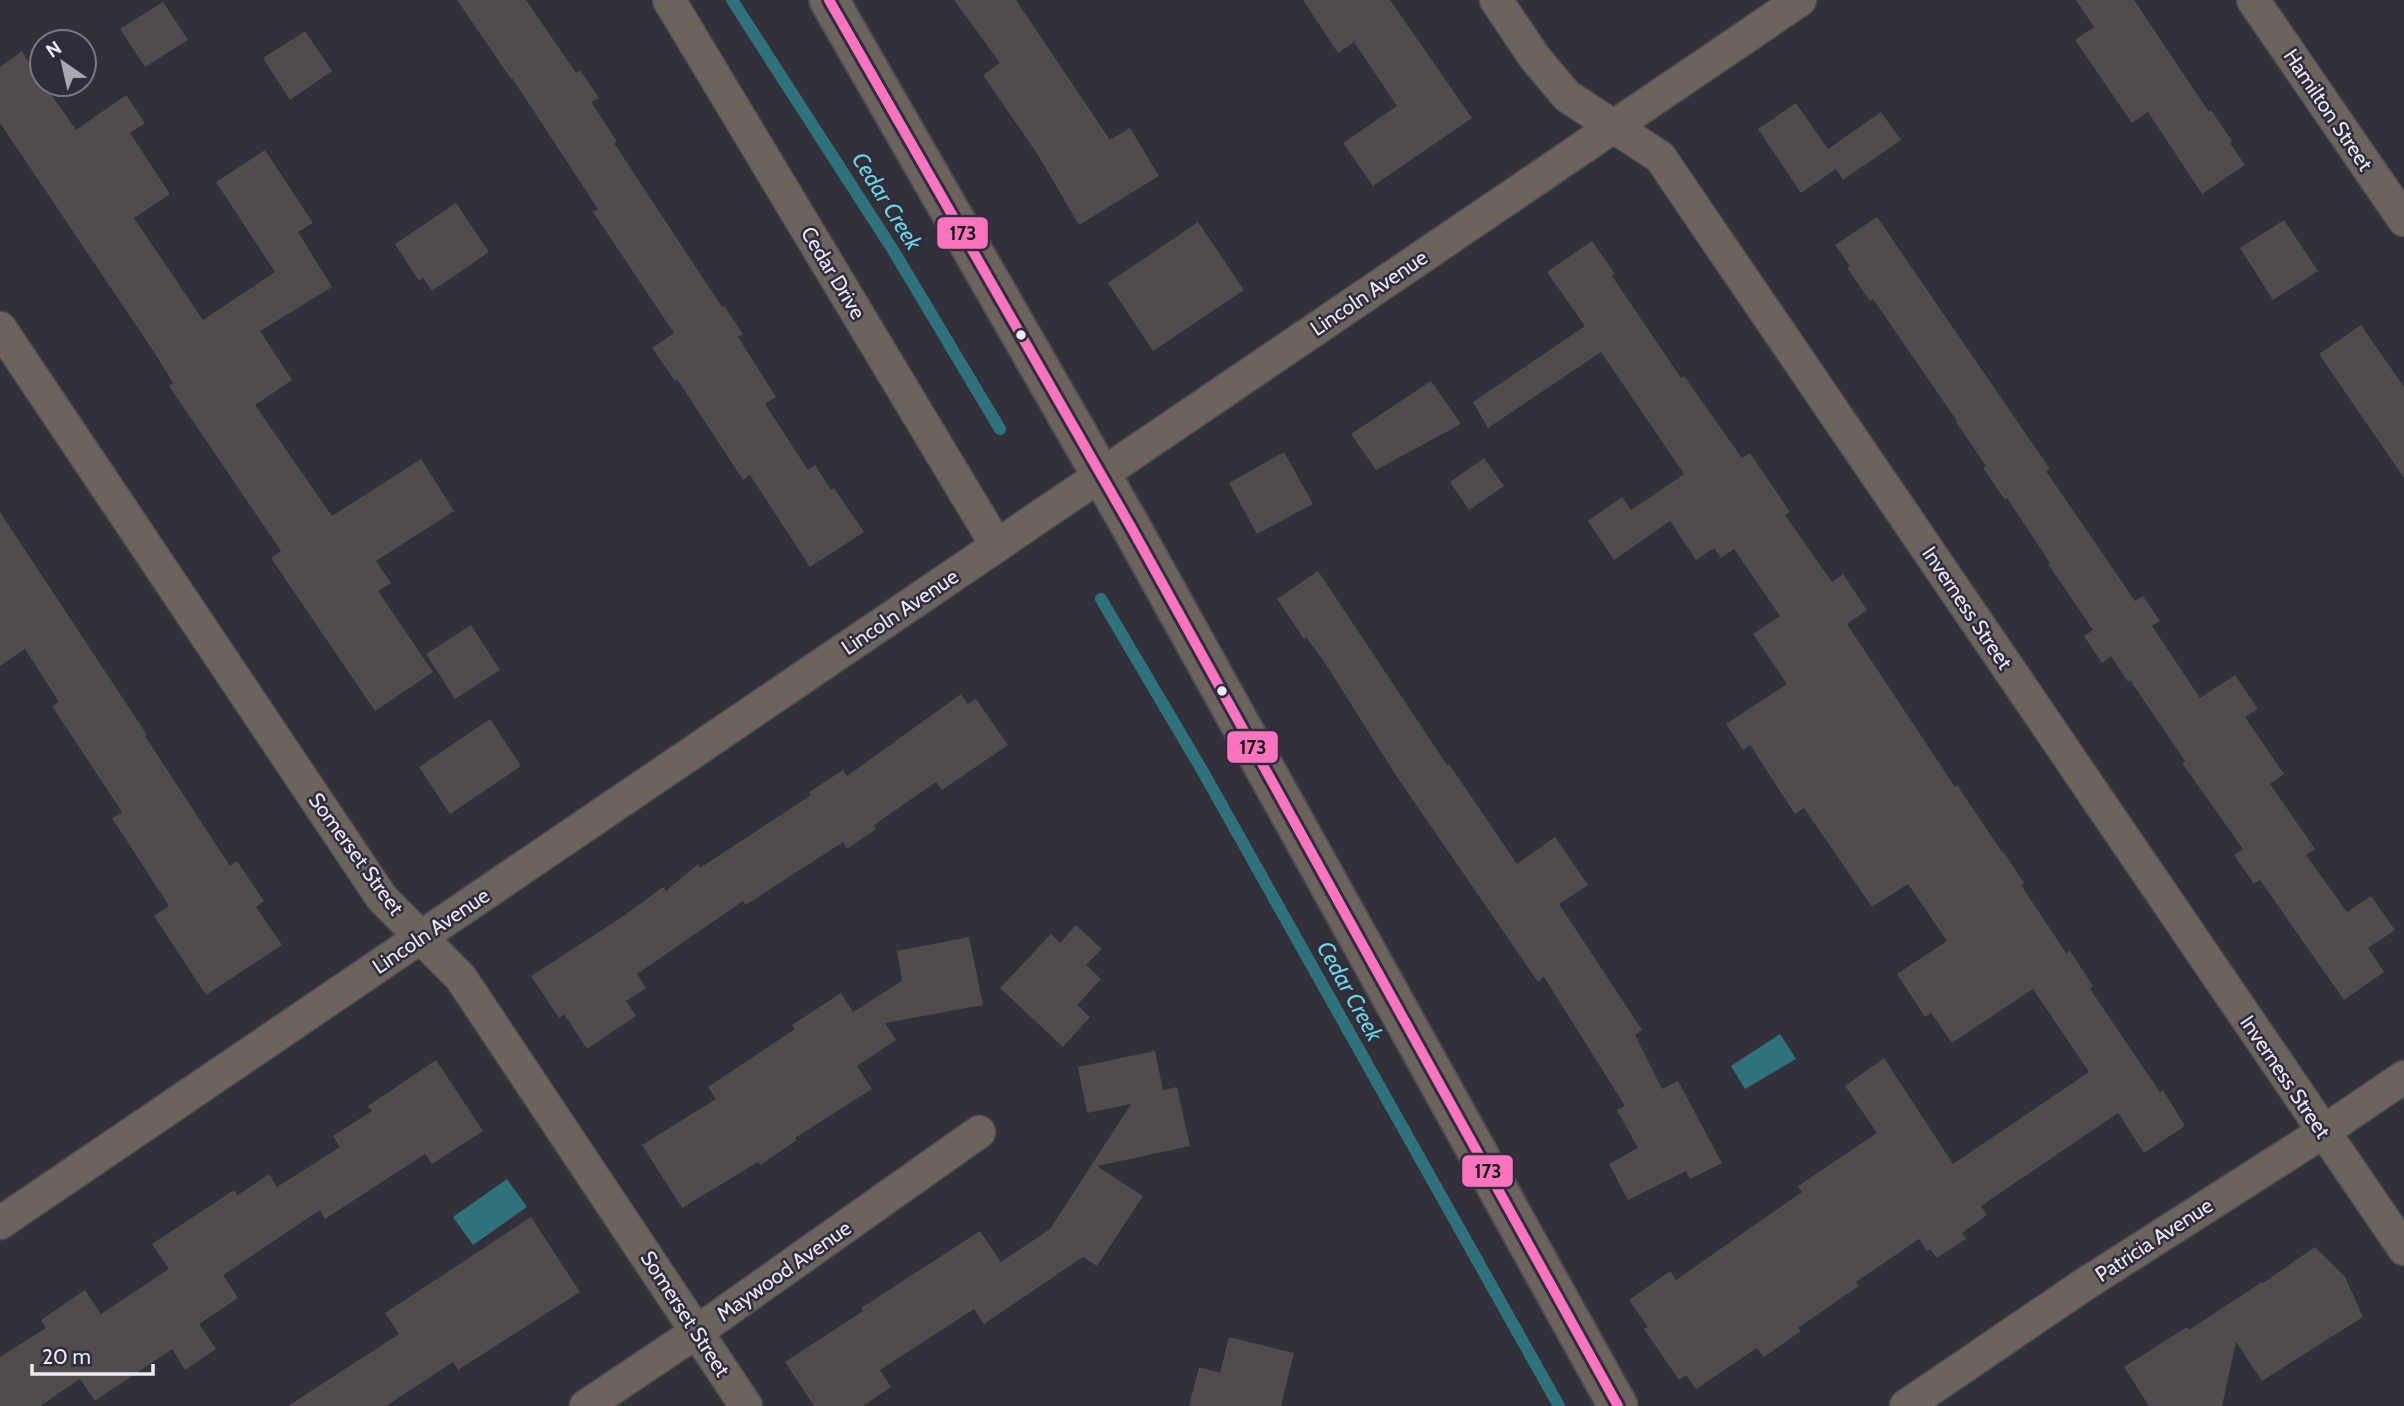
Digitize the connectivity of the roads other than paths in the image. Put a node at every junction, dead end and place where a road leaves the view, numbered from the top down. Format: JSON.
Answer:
{"nodes":[{"id":1,"x":669,"y":0,"type":"edge"},
{"id":2,"x":830,"y":0,"type":"edge"},
{"id":3,"x":1496,"y":0,"type":"edge"},
{"id":4,"x":1800,"y":0,"type":"edge"},
{"id":5,"x":2253,"y":0,"type":"edge"},
{"id":6,"x":1613,"y":126,"type":"junction"},
{"id":7,"x":2404,"y":220,"type":"edge"},
{"id":8,"x":0,"y":328,"type":"edge"},
{"id":9,"x":1101,"y":475,"type":"junction"},
{"id":10,"x":997,"y":546,"type":"junction"},
{"id":11,"x":420,"y":938,"type":"junction"},
{"id":12,"x":2404,"y":1077,"type":"edge"},
{"id":13,"x":979,"y":1132,"type":"dead end"},
{"id":14,"x":2323,"y":1132,"type":"junction"},
{"id":15,"x":0,"y":1223,"type":"edge"},
{"id":16,"x":2404,"y":1249,"type":"edge"},
{"id":17,"x":698,"y":1331,"type":"junction"},
{"id":18,"x":586,"y":1406,"type":"edge"},
{"id":19,"x":746,"y":1406,"type":"edge"},
{"id":20,"x":1618,"y":1406,"type":"edge"},
{"id":21,"x":1906,"y":1406,"type":"edge"}],
"edges":[{"from":1,"to":10,"type":"street","name":"Cedar Drive"},
{"from":2,"to":9,"type":"street"},
{"from":3,"to":6,"type":"street","name":"Inverness Street"},
{"from":4,"to":6,"type":"street","name":"Lincoln Avenue"},
{"from":5,"to":7,"type":"street","name":"Hamilton Street"},
{"from":6,"to":9,"type":"street","name":"Lincoln Avenue"},
{"from":6,"to":14,"type":"street","name":"Inverness Street"},
{"from":8,"to":11,"type":"street","name":"Somerset Street"},
{"from":9,"to":10,"type":"street","name":"Lincoln Avenue"},
{"from":9,"to":20,"type":"street"},
{"from":10,"to":11,"type":"street","name":"Lincoln Avenue"},
{"from":11,"to":15,"type":"street","name":"Lincoln Avenue"},
{"from":11,"to":17,"type":"street","name":"Somerset Street"},
{"from":12,"to":14,"type":"street","name":"Patricia Avenue"},
{"from":13,"to":17,"type":"street","name":"Maywood Avenue"},
{"from":14,"to":16,"type":"street","name":"Inverness Street"},
{"from":14,"to":21,"type":"street","name":"Patricia Avenue"},
{"from":17,"to":18,"type":"street","name":"Maywood Avenue"},
{"from":17,"to":19,"type":"street","name":"Somerset Street"}]}
